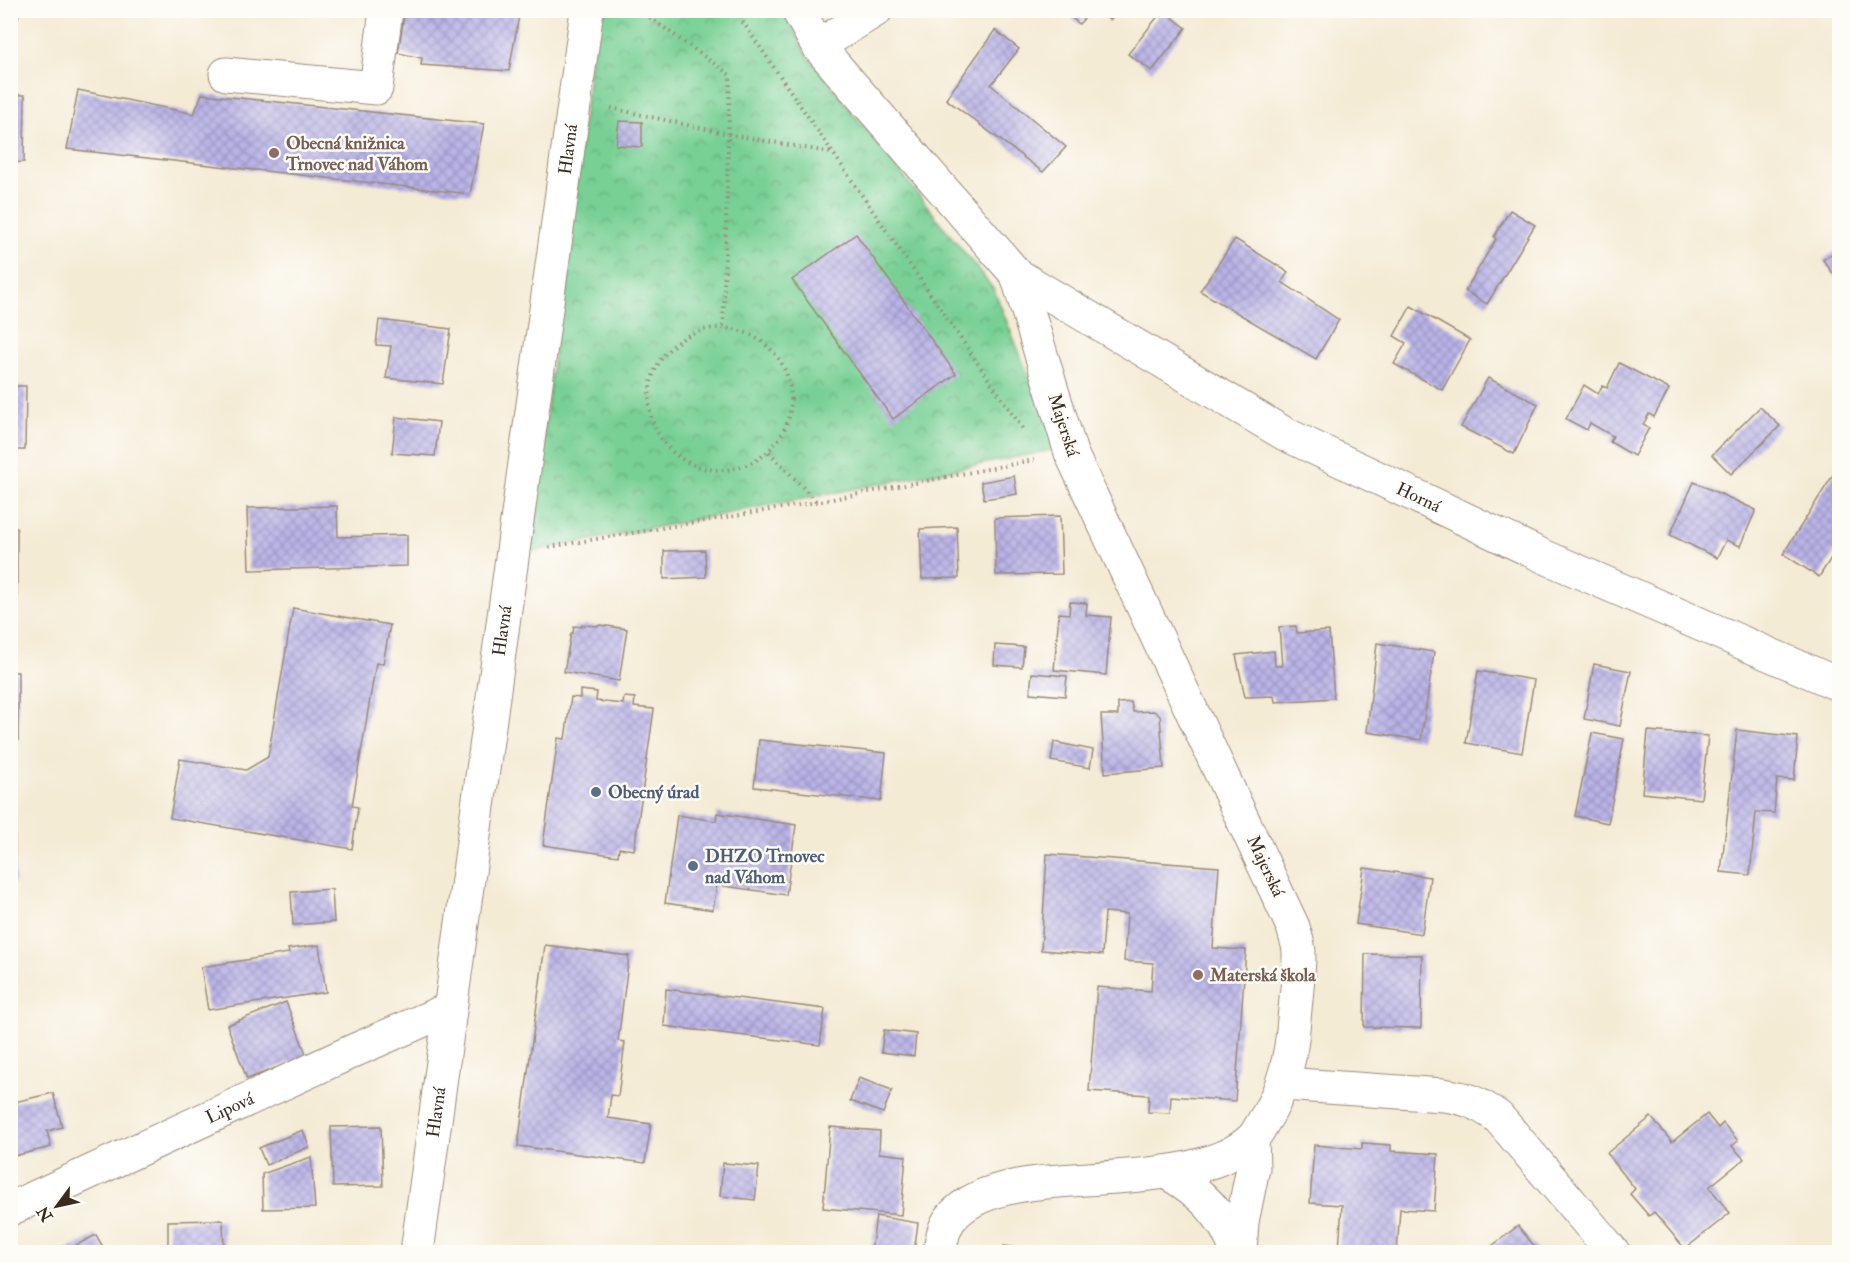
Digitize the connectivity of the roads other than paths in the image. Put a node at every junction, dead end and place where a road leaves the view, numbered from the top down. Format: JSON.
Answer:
{"nodes":[{"id":1,"x":386,"y":10,"type":"edge"},
{"id":2,"x":587,"y":10,"type":"edge"},
{"id":3,"x":798,"y":10,"type":"edge"},
{"id":4,"x":876,"y":10,"type":"edge"},
{"id":5,"x":818,"y":46,"type":"junction"},
{"id":6,"x":226,"y":74,"type":"dead end"},
{"id":7,"x":1017,"y":275,"type":"junction"},
{"id":8,"x":1839,"y":685,"type":"edge"},
{"id":9,"x":449,"y":1009,"type":"junction"},
{"id":10,"x":1283,"y":1084,"type":"junction"},
{"id":11,"x":1252,"y":1139,"type":"junction"},
{"id":12,"x":1166,"y":1172,"type":"junction"},
{"id":13,"x":10,"y":1209,"type":"edge"},
{"id":14,"x":417,"y":1252,"type":"edge"},
{"id":15,"x":940,"y":1252,"type":"edge"},
{"id":16,"x":1238,"y":1252,"type":"edge"},
{"id":17,"x":1612,"y":1252,"type":"edge"}],
"edges":[{"from":1,"to":6,"type":"street"},
{"from":2,"to":9,"type":"street","name":"Hlavná"},
{"from":3,"to":5,"type":"street"},
{"from":4,"to":5,"type":"street"},
{"from":5,"to":7,"type":"street"},
{"from":7,"to":8,"type":"street","name":"Horná"},
{"from":7,"to":10,"type":"street","name":"Majerská"},
{"from":9,"to":13,"type":"street","name":"Lipová"},
{"from":9,"to":14,"type":"street","name":"Hlavná"},
{"from":10,"to":11,"type":"street","name":"Majerská"},
{"from":10,"to":17,"type":"street"},
{"from":11,"to":12,"type":"street","name":"Majerská"},
{"from":11,"to":16,"type":"street"},
{"from":12,"to":15,"type":"street","name":"Majerská"},
{"from":12,"to":16,"type":"street"}]}
